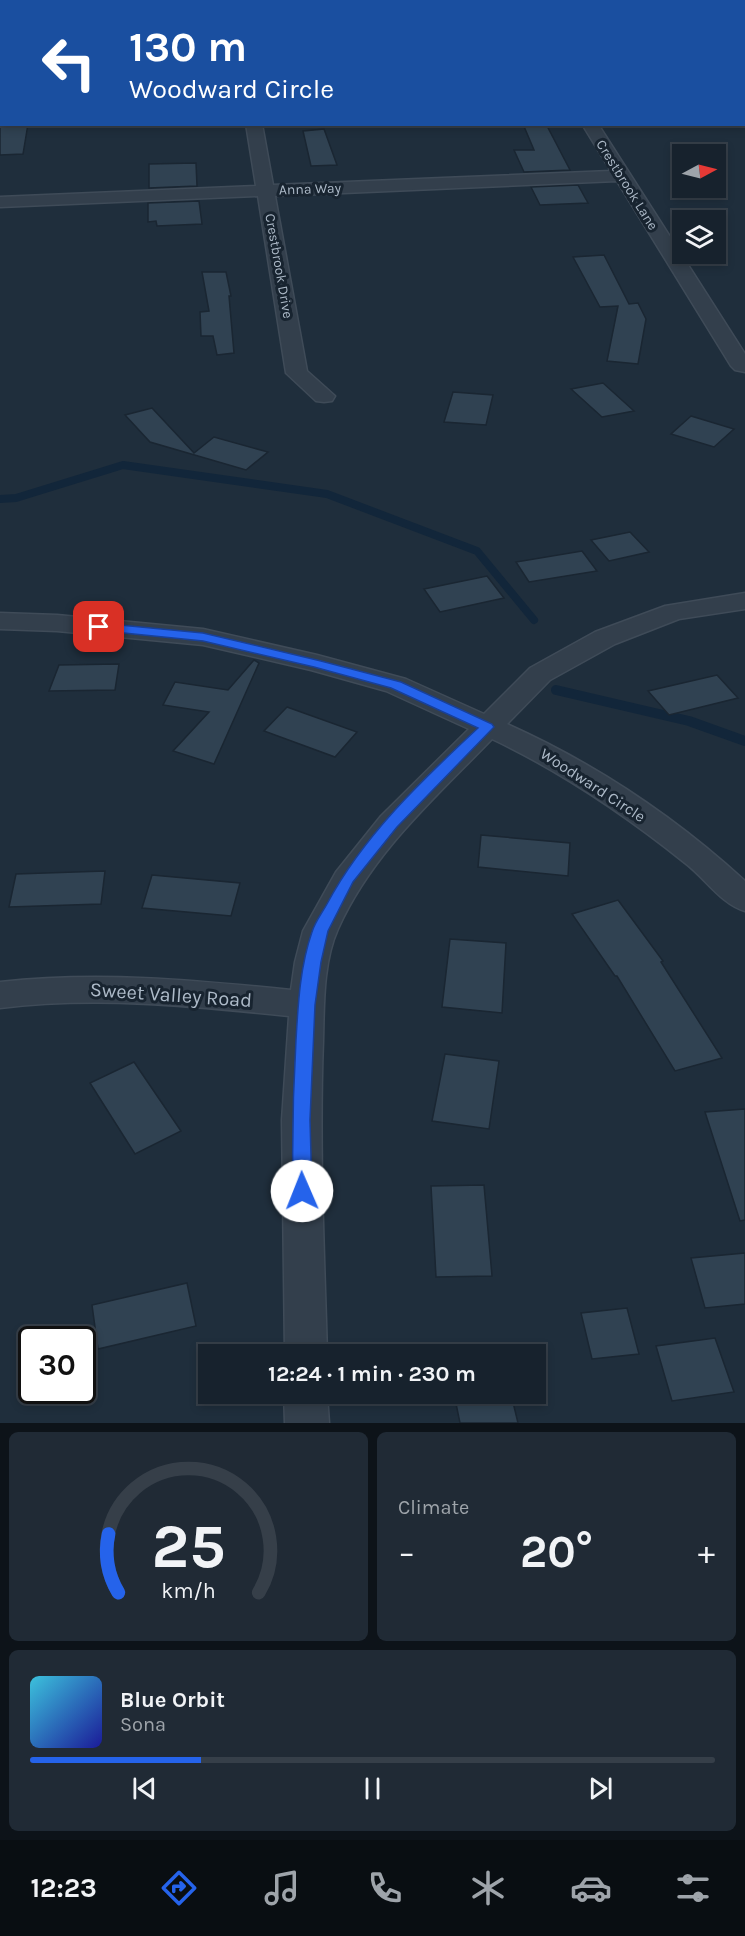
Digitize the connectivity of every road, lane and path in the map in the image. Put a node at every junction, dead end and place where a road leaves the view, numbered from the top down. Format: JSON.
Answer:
{"nodes":[{"id":1,"x":254,"y":126,"type":"edge"},
{"id":2,"x":591,"y":126,"type":"edge"},
{"id":3,"x":620,"y":176,"type":"junction"},
{"id":4,"x":266,"y":190,"type":"junction"},
{"id":5,"x":0,"y":202,"type":"edge"},
{"id":6,"x":742,"y":366,"type":"dead end"},
{"id":7,"x":324,"y":396,"type":"dead end"},
{"id":8,"x":745,"y":601,"type":"edge"},
{"id":9,"x":0,"y":621,"type":"edge"},
{"id":10,"x":487,"y":727,"type":"junction"},
{"id":11,"x":745,"y":900,"type":"edge"},
{"id":12,"x":0,"y":995,"type":"edge"},
{"id":13,"x":307,"y":1005,"type":"junction"},
{"id":14,"x":306,"y":1344,"type":"edge"},
{"id":15,"x":306,"y":1404,"type":"edge"},
{"id":16,"x":307,"y":1423,"type":"edge"}],
"edges":[{"from":1,"to":4,"type":"street","name":"Crestbrook Drive"},
{"from":2,"to":3,"type":"street","name":"Crestbrook Lane"},
{"from":3,"to":4,"type":"street","name":"Anna Way"},
{"from":3,"to":6,"type":"street","name":"Crestbrook Lane"},
{"from":4,"to":5,"type":"street","name":"Anna Way"},
{"from":4,"to":7,"type":"street","name":"Crestbrook Drive"},
{"from":8,"to":10,"type":"street"},
{"from":9,"to":10,"type":"street","name":"Woodward Circle"},
{"from":10,"to":11,"type":"street","name":"Woodward Circle"},
{"from":10,"to":13,"type":"street"},
{"from":12,"to":13,"type":"street","name":"Sweet Valley Road"},
{"from":13,"to":14,"type":"street"},
{"from":15,"to":16,"type":"street"}]}
